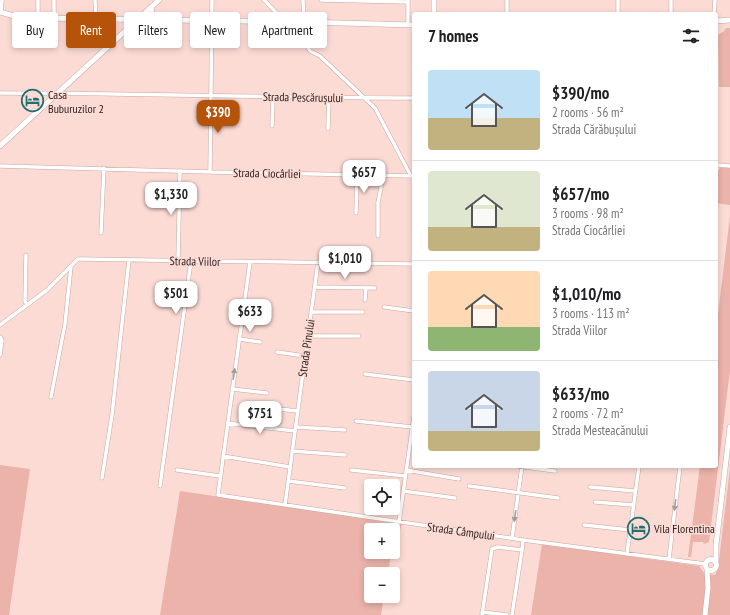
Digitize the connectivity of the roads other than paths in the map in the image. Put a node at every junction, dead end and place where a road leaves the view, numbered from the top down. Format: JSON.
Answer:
{"nodes":[{"id":1,"x":2,"y":0,"type":"edge"},
{"id":2,"x":38,"y":0,"type":"edge"},
{"id":3,"x":54,"y":0,"type":"edge"},
{"id":4,"x":96,"y":0,"type":"edge"},
{"id":5,"x":159,"y":0,"type":"edge"},
{"id":6,"x":212,"y":0,"type":"edge"},
{"id":7,"x":264,"y":0,"type":"edge"},
{"id":8,"x":303,"y":0,"type":"edge"},
{"id":9,"x":321,"y":0,"type":"edge"},
{"id":10,"x":434,"y":0,"type":"edge"},
{"id":11,"x":506,"y":0,"type":"edge"},
{"id":12,"x":618,"y":0,"type":"edge"},
{"id":13,"x":671,"y":0,"type":"edge"},
{"id":14,"x":715,"y":0,"type":"edge"},
{"id":15,"x":408,"y":1,"type":"edge"},
{"id":16,"x":151,"y":7,"type":"junction"},
{"id":17,"x":1,"y":12,"type":"edge"},
{"id":18,"x":38,"y":12,"type":"edge"},
{"id":19,"x":54,"y":12,"type":"edge"},
{"id":20,"x":96,"y":12,"type":"edge"},
{"id":21,"x":145,"y":12,"type":"edge"},
{"id":22,"x":152,"y":12,"type":"edge"},
{"id":23,"x":212,"y":12,"type":"edge"},
{"id":24,"x":276,"y":12,"type":"edge"},
{"id":25,"x":303,"y":12,"type":"edge"},
{"id":26,"x":434,"y":12,"type":"edge"},
{"id":27,"x":507,"y":12,"type":"edge"},
{"id":28,"x":618,"y":12,"type":"edge"},
{"id":29,"x":671,"y":12,"type":"edge"},
{"id":30,"x":714,"y":12,"type":"edge"},
{"id":31,"x":12,"y":15,"type":"edge"},
{"id":32,"x":730,"y":20,"type":"edge"},
{"id":33,"x":718,"y":21,"type":"edge"},
{"id":34,"x":327,"y":22,"type":"edge"},
{"id":35,"x":408,"y":24,"type":"junction"},
{"id":36,"x":412,"y":25,"type":"edge"},
{"id":37,"x":124,"y":31,"type":"edge"},
{"id":38,"x":212,"y":48,"type":"edge"},
{"id":39,"x":308,"y":48,"type":"edge"},
{"id":40,"x":0,"y":93,"type":"edge"},
{"id":41,"x":56,"y":93,"type":"junction"},
{"id":42,"x":211,"y":96,"type":"junction"},
{"id":43,"x":273,"y":97,"type":"junction"},
{"id":44,"x":328,"y":97,"type":"junction"},
{"id":45,"x":365,"y":98,"type":"junction"},
{"id":46,"x":412,"y":98,"type":"edge"},
{"id":47,"x":272,"y":126,"type":"dead end"},
{"id":48,"x":328,"y":129,"type":"dead end"},
{"id":49,"x":0,"y":146,"type":"edge"},
{"id":50,"x":718,"y":165,"type":"edge"},
{"id":51,"x":0,"y":166,"type":"edge"},
{"id":52,"x":730,"y":166,"type":"edge"},
{"id":53,"x":104,"y":168,"type":"junction"},
{"id":54,"x":180,"y":171,"type":"junction"},
{"id":55,"x":210,"y":172,"type":"junction"},
{"id":56,"x":412,"y":174,"type":"edge"},
{"id":57,"x":356,"y":175,"type":"junction"},
{"id":58,"x":381,"y":175,"type":"junction"},
{"id":59,"x":412,"y":176,"type":"edge"},
{"id":60,"x":356,"y":213,"type":"dead end"},
{"id":61,"x":101,"y":233,"type":"dead end"},
{"id":62,"x":378,"y":236,"type":"dead end"},
{"id":63,"x":26,"y":255,"type":"dead end"},
{"id":64,"x":128,"y":260,"type":"junction"},
{"id":65,"x":178,"y":260,"type":"junction"},
{"id":66,"x":191,"y":261,"type":"junction"},
{"id":67,"x":250,"y":262,"type":"junction"},
{"id":68,"x":318,"y":262,"type":"junction"},
{"id":69,"x":412,"y":264,"type":"edge"},
{"id":70,"x":71,"y":266,"type":"junction"},
{"id":71,"x":315,"y":288,"type":"junction"},
{"id":72,"x":366,"y":288,"type":"junction"},
{"id":73,"x":375,"y":288,"type":"dead end"},
{"id":74,"x":364,"y":300,"type":"dead end"},
{"id":75,"x":27,"y":306,"type":"junction"},
{"id":76,"x":244,"y":307,"type":"junction"},
{"id":77,"x":384,"y":307,"type":"dead end"},
{"id":78,"x":266,"y":310,"type":"dead end"},
{"id":79,"x":412,"y":311,"type":"edge"},
{"id":80,"x":311,"y":312,"type":"junction"},
{"id":81,"x":363,"y":312,"type":"dead end"},
{"id":82,"x":0,"y":325,"type":"edge"},
{"id":83,"x":308,"y":336,"type":"junction"},
{"id":84,"x":359,"y":336,"type":"dead end"},
{"id":85,"x":0,"y":337,"type":"edge"},
{"id":86,"x":239,"y":339,"type":"junction"},
{"id":87,"x":260,"y":342,"type":"dead end"},
{"id":88,"x":277,"y":352,"type":"dead end"},
{"id":89,"x":0,"y":355,"type":"edge"},
{"id":90,"x":305,"y":356,"type":"junction"},
{"id":91,"x":365,"y":374,"type":"dead end"},
{"id":92,"x":412,"y":380,"type":"edge"},
{"id":93,"x":232,"y":389,"type":"junction"},
{"id":94,"x":267,"y":393,"type":"dead end"},
{"id":95,"x":51,"y":397,"type":"dead end"},
{"id":96,"x":268,"y":408,"type":"dead end"},
{"id":97,"x":298,"y":411,"type":"junction"},
{"id":98,"x":356,"y":421,"type":"dead end"},
{"id":99,"x":227,"y":423,"type":"junction"},
{"id":100,"x":412,"y":427,"type":"edge"},
{"id":101,"x":730,"y":427,"type":"edge"},
{"id":102,"x":295,"y":429,"type":"junction"},
{"id":103,"x":345,"y":430,"type":"dead end"},
{"id":104,"x":412,"y":437,"type":"edge"},
{"id":105,"x":409,"y":450,"type":"junction"},
{"id":106,"x":292,"y":451,"type":"junction"},
{"id":107,"x":412,"y":451,"type":"edge"},
{"id":108,"x":345,"y":455,"type":"dead end"},
{"id":109,"x":223,"y":456,"type":"junction"},
{"id":110,"x":290,"y":467,"type":"junction"},
{"id":111,"x":522,"y":468,"type":"edge"},
{"id":112,"x":535,"y":468,"type":"edge"},
{"id":113,"x":639,"y":468,"type":"edge"},
{"id":114,"x":680,"y":468,"type":"edge"},
{"id":115,"x":177,"y":470,"type":"dead end"},
{"id":116,"x":351,"y":470,"type":"dead end"},
{"id":117,"x":406,"y":470,"type":"junction"},
{"id":118,"x":555,"y":471,"type":"dead end"},
{"id":119,"x":220,"y":476,"type":"junction"},
{"id":120,"x":406,"y":476,"type":"junction"},
{"id":121,"x":102,"y":478,"type":"dead end"},
{"id":122,"x":459,"y":479,"type":"dead end"},
{"id":123,"x":288,"y":481,"type":"junction"},
{"id":124,"x":160,"y":486,"type":"dead end"},
{"id":125,"x":469,"y":486,"type":"dead end"},
{"id":126,"x":590,"y":487,"type":"dead end"},
{"id":127,"x":345,"y":488,"type":"dead end"},
{"id":128,"x":403,"y":491,"type":"junction"},
{"id":129,"x":635,"y":491,"type":"junction"},
{"id":130,"x":518,"y":492,"type":"junction"},
{"id":131,"x":455,"y":498,"type":"dead end"},
{"id":132,"x":558,"y":498,"type":"dead end"},
{"id":133,"x":596,"y":502,"type":"dead end"},
{"id":134,"x":285,"y":505,"type":"junction"},
{"id":135,"x":633,"y":505,"type":"junction"},
{"id":136,"x":399,"y":522,"type":"junction"},
{"id":137,"x":584,"y":525,"type":"dead end"},
{"id":138,"x":630,"y":530,"type":"junction"},
{"id":139,"x":512,"y":538,"type":"junction"},
{"id":140,"x":523,"y":540,"type":"junction"},
{"id":141,"x":716,"y":545,"type":"junction"},
{"id":142,"x":522,"y":550,"type":"junction"},
{"id":143,"x":627,"y":554,"type":"junction"},
{"id":144,"x":669,"y":559,"type":"junction"},
{"id":145,"x":716,"y":563,"type":"junction"},
{"id":146,"x":707,"y":564,"type":"junction"},
{"id":147,"x":714,"y":570,"type":"junction"},
{"id":148,"x":708,"y":588,"type":"junction"},
{"id":149,"x":482,"y":614,"type":"edge"},
{"id":150,"x":507,"y":615,"type":"edge"},
{"id":151,"x":512,"y":615,"type":"edge"},
{"id":152,"x":705,"y":615,"type":"edge"}],
"edges":[{"from":1,"to":17,"type":"street"},
{"from":2,"to":18,"type":"street"},
{"from":3,"to":19,"type":"street"},
{"from":4,"to":20,"type":"street"},
{"from":5,"to":16,"type":"street"},
{"from":6,"to":23,"type":"street"},
{"from":7,"to":24,"type":"street"},
{"from":8,"to":25,"type":"street"},
{"from":9,"to":15,"type":"street"},
{"from":10,"to":26,"type":"street"},
{"from":11,"to":27,"type":"street"},
{"from":12,"to":28,"type":"street"},
{"from":13,"to":29,"type":"street"},
{"from":14,"to":30,"type":"street"},
{"from":15,"to":35,"type":"street"},
{"from":16,"to":21,"type":"street"},
{"from":16,"to":22,"type":"street"},
{"from":17,"to":31,"type":"street"},
{"from":32,"to":33,"type":"street"},
{"from":34,"to":35,"type":"street"},
{"from":35,"to":36,"type":"street"},
{"from":37,"to":41,"type":"street"},
{"from":38,"to":42,"type":"street"},
{"from":39,"to":45,"type":"street"},
{"from":40,"to":41,"type":"street","name":"Strada Pescărușului"},
{"from":41,"to":42,"type":"street","name":"Strada Pescărușului"},
{"from":41,"to":49,"type":"street"},
{"from":42,"to":43,"type":"street","name":"Strada Pescărușului"},
{"from":42,"to":55,"type":"street"},
{"from":43,"to":44,"type":"street","name":"Strada Pescărușului"},
{"from":43,"to":47,"type":"street"},
{"from":44,"to":45,"type":"street","name":"Strada Pescărușului"},
{"from":44,"to":48,"type":"street"},
{"from":45,"to":46,"type":"street","name":"Strada Pescărușului"},
{"from":45,"to":56,"type":"street"},
{"from":50,"to":52,"type":"street"},
{"from":51,"to":53,"type":"street","name":"Strada Ciocârliei"},
{"from":53,"to":54,"type":"street","name":"Strada Ciocârliei"},
{"from":53,"to":61,"type":"street"},
{"from":54,"to":55,"type":"street","name":"Strada Ciocârliei"},
{"from":54,"to":65,"type":"street"},
{"from":55,"to":57,"type":"street","name":"Strada Ciocârliei"},
{"from":57,"to":58,"type":"street","name":"Strada Ciocârliei"},
{"from":57,"to":60,"type":"street"},
{"from":58,"to":59,"type":"street","name":"Strada Ciocârliei"},
{"from":58,"to":62,"type":"street"},
{"from":63,"to":75,"type":"street"},
{"from":64,"to":65,"type":"street","name":"Strada Viilor"},
{"from":64,"to":70,"type":"street","name":"Strada Viilor"},
{"from":64,"to":121,"type":"street"},
{"from":65,"to":66,"type":"street","name":"Strada Viilor"},
{"from":66,"to":67,"type":"street","name":"Strada Viilor"},
{"from":66,"to":124,"type":"street"},
{"from":67,"to":68,"type":"street","name":"Strada Viilor"},
{"from":67,"to":76,"type":"street"},
{"from":68,"to":69,"type":"street","name":"Strada Viilor"},
{"from":68,"to":71,"type":"street","name":"Strada Pinului"},
{"from":70,"to":75,"type":"street","name":"Strada Viilor"},
{"from":70,"to":95,"type":"street"},
{"from":71,"to":72,"type":"street"},
{"from":71,"to":80,"type":"street","name":"Strada Pinului"},
{"from":72,"to":73,"type":"street"},
{"from":72,"to":74,"type":"street"},
{"from":75,"to":82,"type":"street","name":"Strada Viilor"},
{"from":76,"to":78,"type":"street"},
{"from":76,"to":86,"type":"street"},
{"from":77,"to":79,"type":"street"},
{"from":80,"to":81,"type":"street"},
{"from":80,"to":83,"type":"street","name":"Strada Pinului"},
{"from":83,"to":84,"type":"street"},
{"from":83,"to":90,"type":"street","name":"Strada Pinului"},
{"from":85,"to":89,"type":"street"},
{"from":86,"to":87,"type":"street"},
{"from":93,"to":86,"type":"street","one_way":true},
{"from":88,"to":90,"type":"street"},
{"from":90,"to":97,"type":"street","name":"Strada Pinului"},
{"from":91,"to":92,"type":"street"},
{"from":93,"to":94,"type":"street"},
{"from":93,"to":99,"type":"street"},
{"from":96,"to":97,"type":"street"},
{"from":97,"to":102,"type":"street","name":"Strada Pinului"},
{"from":98,"to":100,"type":"street"},
{"from":99,"to":102,"type":"street"},
{"from":99,"to":109,"type":"street"},
{"from":101,"to":141,"type":"street"},
{"from":102,"to":103,"type":"street"},
{"from":102,"to":106,"type":"street","name":"Strada Pinului"},
{"from":104,"to":105,"type":"street"},
{"from":105,"to":107,"type":"street"},
{"from":105,"to":117,"type":"street"},
{"from":106,"to":108,"type":"street"},
{"from":106,"to":110,"type":"street","name":"Strada Pinului"},
{"from":109,"to":110,"type":"street"},
{"from":109,"to":119,"type":"street"},
{"from":110,"to":123,"type":"street","name":"Strada Pinului"},
{"from":111,"to":130,"type":"street"},
{"from":112,"to":118,"type":"street"},
{"from":113,"to":129,"type":"street"},
{"from":114,"to":144,"type":"street","one_way":true},
{"from":115,"to":119,"type":"street"},
{"from":116,"to":120,"type":"street"},
{"from":117,"to":120,"type":"street"},
{"from":117,"to":122,"type":"street"},
{"from":119,"to":134,"type":"street","name":"Strada Câmpului"},
{"from":120,"to":128,"type":"street"},
{"from":123,"to":127,"type":"street"},
{"from":123,"to":134,"type":"street","name":"Strada Pinului"},
{"from":125,"to":130,"type":"street"},
{"from":126,"to":129,"type":"street"},
{"from":128,"to":131,"type":"street"},
{"from":128,"to":136,"type":"street"},
{"from":129,"to":135,"type":"street"},
{"from":130,"to":132,"type":"street"},
{"from":130,"to":139,"type":"street","one_way":true},
{"from":133,"to":135,"type":"street"},
{"from":134,"to":136,"type":"street","name":"Strada Câmpului"},
{"from":135,"to":138,"type":"street"},
{"from":136,"to":139,"type":"street","name":"Strada Câmpului"},
{"from":137,"to":138,"type":"street"},
{"from":138,"to":143,"type":"street"},
{"from":139,"to":140,"type":"street","name":"Strada Câmpului"},
{"from":140,"to":142,"type":"street"},
{"from":140,"to":143,"type":"street","name":"Strada Câmpului"},
{"from":141,"to":145,"type":"street"},
{"from":141,"to":146,"type":"street"},
{"from":142,"to":149,"type":"street"},
{"from":142,"to":151,"type":"street"},
{"from":143,"to":144,"type":"street","name":"Strada Câmpului"},
{"from":144,"to":146,"type":"street","name":"Strada Câmpului"},
{"from":145,"to":146,"type":"street"},
{"from":145,"to":147,"type":"street"},
{"from":146,"to":147,"type":"street"},
{"from":146,"to":148,"type":"street"},
{"from":147,"to":148,"type":"street"},
{"from":148,"to":152,"type":"street"},
{"from":149,"to":150,"type":"street"}]}
